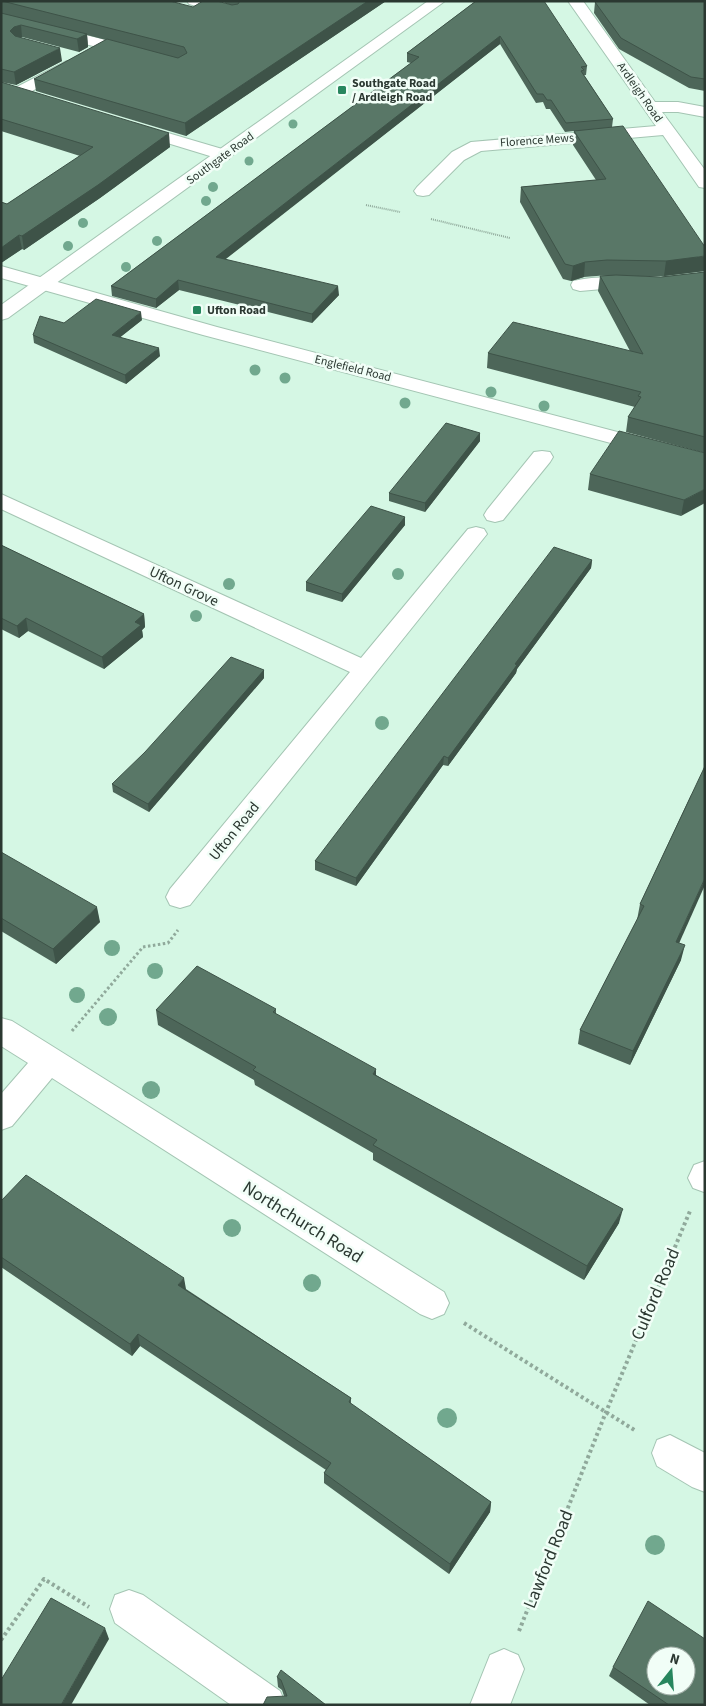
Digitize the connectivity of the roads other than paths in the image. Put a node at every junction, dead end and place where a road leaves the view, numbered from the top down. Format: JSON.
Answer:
{"nodes":[{"id":1,"x":194,"y":1,"type":"edge"},
{"id":2,"x":438,"y":1,"type":"edge"},
{"id":3,"x":575,"y":1,"type":"edge"},
{"id":4,"x":233,"y":12,"type":"edge"},
{"id":5,"x":1,"y":18,"type":"edge"},
{"id":6,"x":107,"y":44,"type":"junction"},
{"id":7,"x":58,"y":53,"type":"edge"},
{"id":8,"x":152,"y":56,"type":"edge"},
{"id":9,"x":84,"y":57,"type":"junction"},
{"id":10,"x":1,"y":88,"type":"edge"},
{"id":11,"x":17,"y":93,"type":"junction"},
{"id":12,"x":38,"y":99,"type":"edge"},
{"id":13,"x":652,"y":106,"type":"junction"},
{"id":14,"x":705,"y":112,"type":"edge"},
{"id":15,"x":118,"y":123,"type":"edge"},
{"id":16,"x":667,"y":130,"type":"junction"},
{"id":17,"x":223,"y":156,"type":"junction"},
{"id":18,"x":705,"y":183,"type":"edge"},
{"id":19,"x":423,"y":191,"type":"dead end"},
{"id":20,"x":1,"y":272,"type":"edge"},
{"id":21,"x":705,"y":279,"type":"edge"},
{"id":22,"x":42,"y":284,"type":"junction"},
{"id":23,"x":580,"y":285,"type":"edge"},
{"id":24,"x":1,"y":314,"type":"edge"},
{"id":25,"x":542,"y":457,"type":"dead end"},
{"id":26,"x":705,"y":462,"type":"edge"},
{"id":27,"x":1,"y":501,"type":"edge"},
{"id":28,"x":495,"y":515,"type":"dead end"},
{"id":29,"x":476,"y":534,"type":"dead end"},
{"id":30,"x":366,"y":670,"type":"junction"},
{"id":31,"x":180,"y":897,"type":"road end"},
{"id":32,"x":1,"y":1030,"type":"edge"},
{"id":33,"x":49,"y":1060,"type":"junction"},
{"id":34,"x":1,"y":1117,"type":"edge"},
{"id":35,"x":432,"y":1303,"type":"road end"},
{"id":36,"x":670,"y":1453,"type":"dead end"},
{"id":37,"x":705,"y":1474,"type":"edge"},
{"id":38,"x":129,"y":1609,"type":"road end"},
{"id":39,"x":504,"y":1669,"type":"road end"},
{"id":40,"x":266,"y":1705,"type":"edge"},
{"id":41,"x":490,"y":1705,"type":"edge"}],
"edges":[{"from":1,"to":4,"type":"street"},
{"from":2,"to":17,"type":"street","name":"Southgate Road"},
{"from":3,"to":13,"type":"street","name":"Ardleigh Road"},
{"from":5,"to":6,"type":"street"},
{"from":6,"to":8,"type":"street"},
{"from":6,"to":9,"type":"street"},
{"from":7,"to":9,"type":"street"},
{"from":9,"to":11,"type":"street"},
{"from":10,"to":11,"type":"street"},
{"from":11,"to":12,"type":"street"},
{"from":13,"to":14,"type":"street"},
{"from":13,"to":16,"type":"street","name":"Ardleigh Road"},
{"from":15,"to":17,"type":"street"},
{"from":16,"to":18,"type":"street","name":"Ardleigh Road"},
{"from":16,"to":19,"type":"street","name":"Florence Mews"},
{"from":17,"to":22,"type":"street","name":"Southgate Road"},
{"from":20,"to":22,"type":"street","name":"Englefield Road"},
{"from":21,"to":23,"type":"street"},
{"from":22,"to":24,"type":"street","name":"Southgate Road"},
{"from":22,"to":26,"type":"street","name":"Englefield Road"},
{"from":25,"to":28,"type":"street"},
{"from":27,"to":30,"type":"street","name":"Ufton Grove"},
{"from":29,"to":30,"type":"street","name":"Ufton Road"},
{"from":30,"to":31,"type":"street","name":"Ufton Road"},
{"from":32,"to":33,"type":"street","name":"Northchurch Road"},
{"from":33,"to":34,"type":"street"},
{"from":33,"to":35,"type":"street","name":"Northchurch Road"},
{"from":36,"to":37,"type":"street"},
{"from":38,"to":40,"type":"street"},
{"from":39,"to":41,"type":"street"}]}
